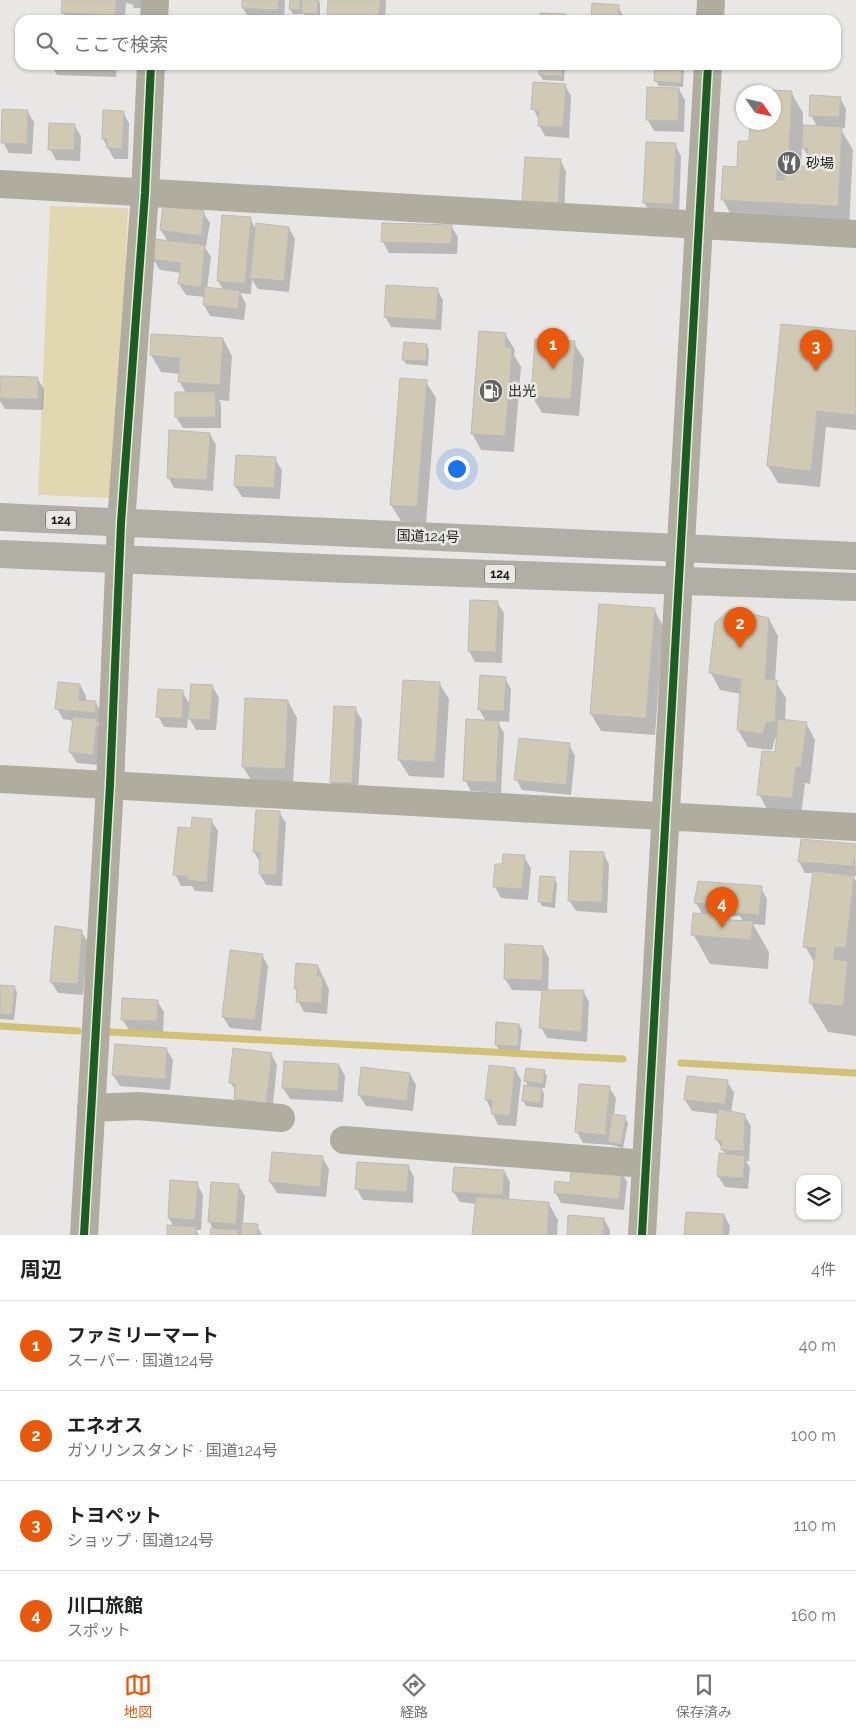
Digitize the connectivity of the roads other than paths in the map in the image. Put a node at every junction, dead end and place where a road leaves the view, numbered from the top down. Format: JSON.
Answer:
{"nodes":[{"id":1,"x":155,"y":0,"type":"edge"},
{"id":2,"x":711,"y":0,"type":"edge"},
{"id":3,"x":154,"y":15,"type":"edge"},
{"id":4,"x":710,"y":15,"type":"edge"},
{"id":5,"x":151,"y":70,"type":"edge"},
{"id":6,"x":708,"y":70,"type":"edge"},
{"id":7,"x":0,"y":184,"type":"edge"},
{"id":8,"x":144,"y":193,"type":"junction"},
{"id":9,"x":700,"y":225,"type":"junction"},
{"id":10,"x":856,"y":234,"type":"edge"},
{"id":11,"x":0,"y":517,"type":"edge"},
{"id":12,"x":121,"y":523,"type":"junction"},
{"id":13,"x":681,"y":548,"type":"junction"},
{"id":14,"x":0,"y":554,"type":"edge"},
{"id":15,"x":856,"y":556,"type":"edge"},
{"id":16,"x":120,"y":559,"type":"junction"},
{"id":17,"x":679,"y":581,"type":"junction"},
{"id":18,"x":856,"y":587,"type":"edge"},
{"id":19,"x":0,"y":779,"type":"edge"},
{"id":20,"x":110,"y":785,"type":"junction"},
{"id":21,"x":666,"y":817,"type":"junction"},
{"id":22,"x":856,"y":827,"type":"edge"},
{"id":23,"x":91,"y":1108,"type":"junction"},
{"id":24,"x":281,"y":1118,"type":"dead end"},
{"id":25,"x":344,"y":1140,"type":"dead end"},
{"id":26,"x":646,"y":1164,"type":"junction"},
{"id":27,"x":84,"y":1235,"type":"edge"},
{"id":28,"x":642,"y":1235,"type":"edge"}],
"edges":[{"from":1,"to":3,"type":"street"},
{"from":2,"to":4,"type":"street"},
{"from":5,"to":8,"type":"street"},
{"from":6,"to":9,"type":"street"},
{"from":7,"to":8,"type":"street"},
{"from":8,"to":9,"type":"street"},
{"from":8,"to":12,"type":"street"},
{"from":9,"to":10,"type":"street"},
{"from":9,"to":13,"type":"street"},
{"from":11,"to":12,"type":"highway","name":"国道124号","number":"124"},
{"from":12,"to":13,"type":"highway","name":"国道124号","number":"124"},
{"from":12,"to":16,"type":"street"},
{"from":13,"to":15,"type":"highway","name":"国道124号","number":"124"},
{"from":13,"to":17,"type":"street"},
{"from":14,"to":16,"type":"highway","number":"124"},
{"from":16,"to":17,"type":"highway","number":"124"},
{"from":16,"to":20,"type":"street"},
{"from":17,"to":18,"type":"highway","number":"124"},
{"from":17,"to":21,"type":"street"},
{"from":19,"to":20,"type":"street"},
{"from":20,"to":21,"type":"street"},
{"from":20,"to":23,"type":"street"},
{"from":21,"to":22,"type":"street"},
{"from":21,"to":26,"type":"street"},
{"from":23,"to":24,"type":"street"},
{"from":23,"to":27,"type":"street"},
{"from":25,"to":26,"type":"street"},
{"from":26,"to":28,"type":"street"}]}
